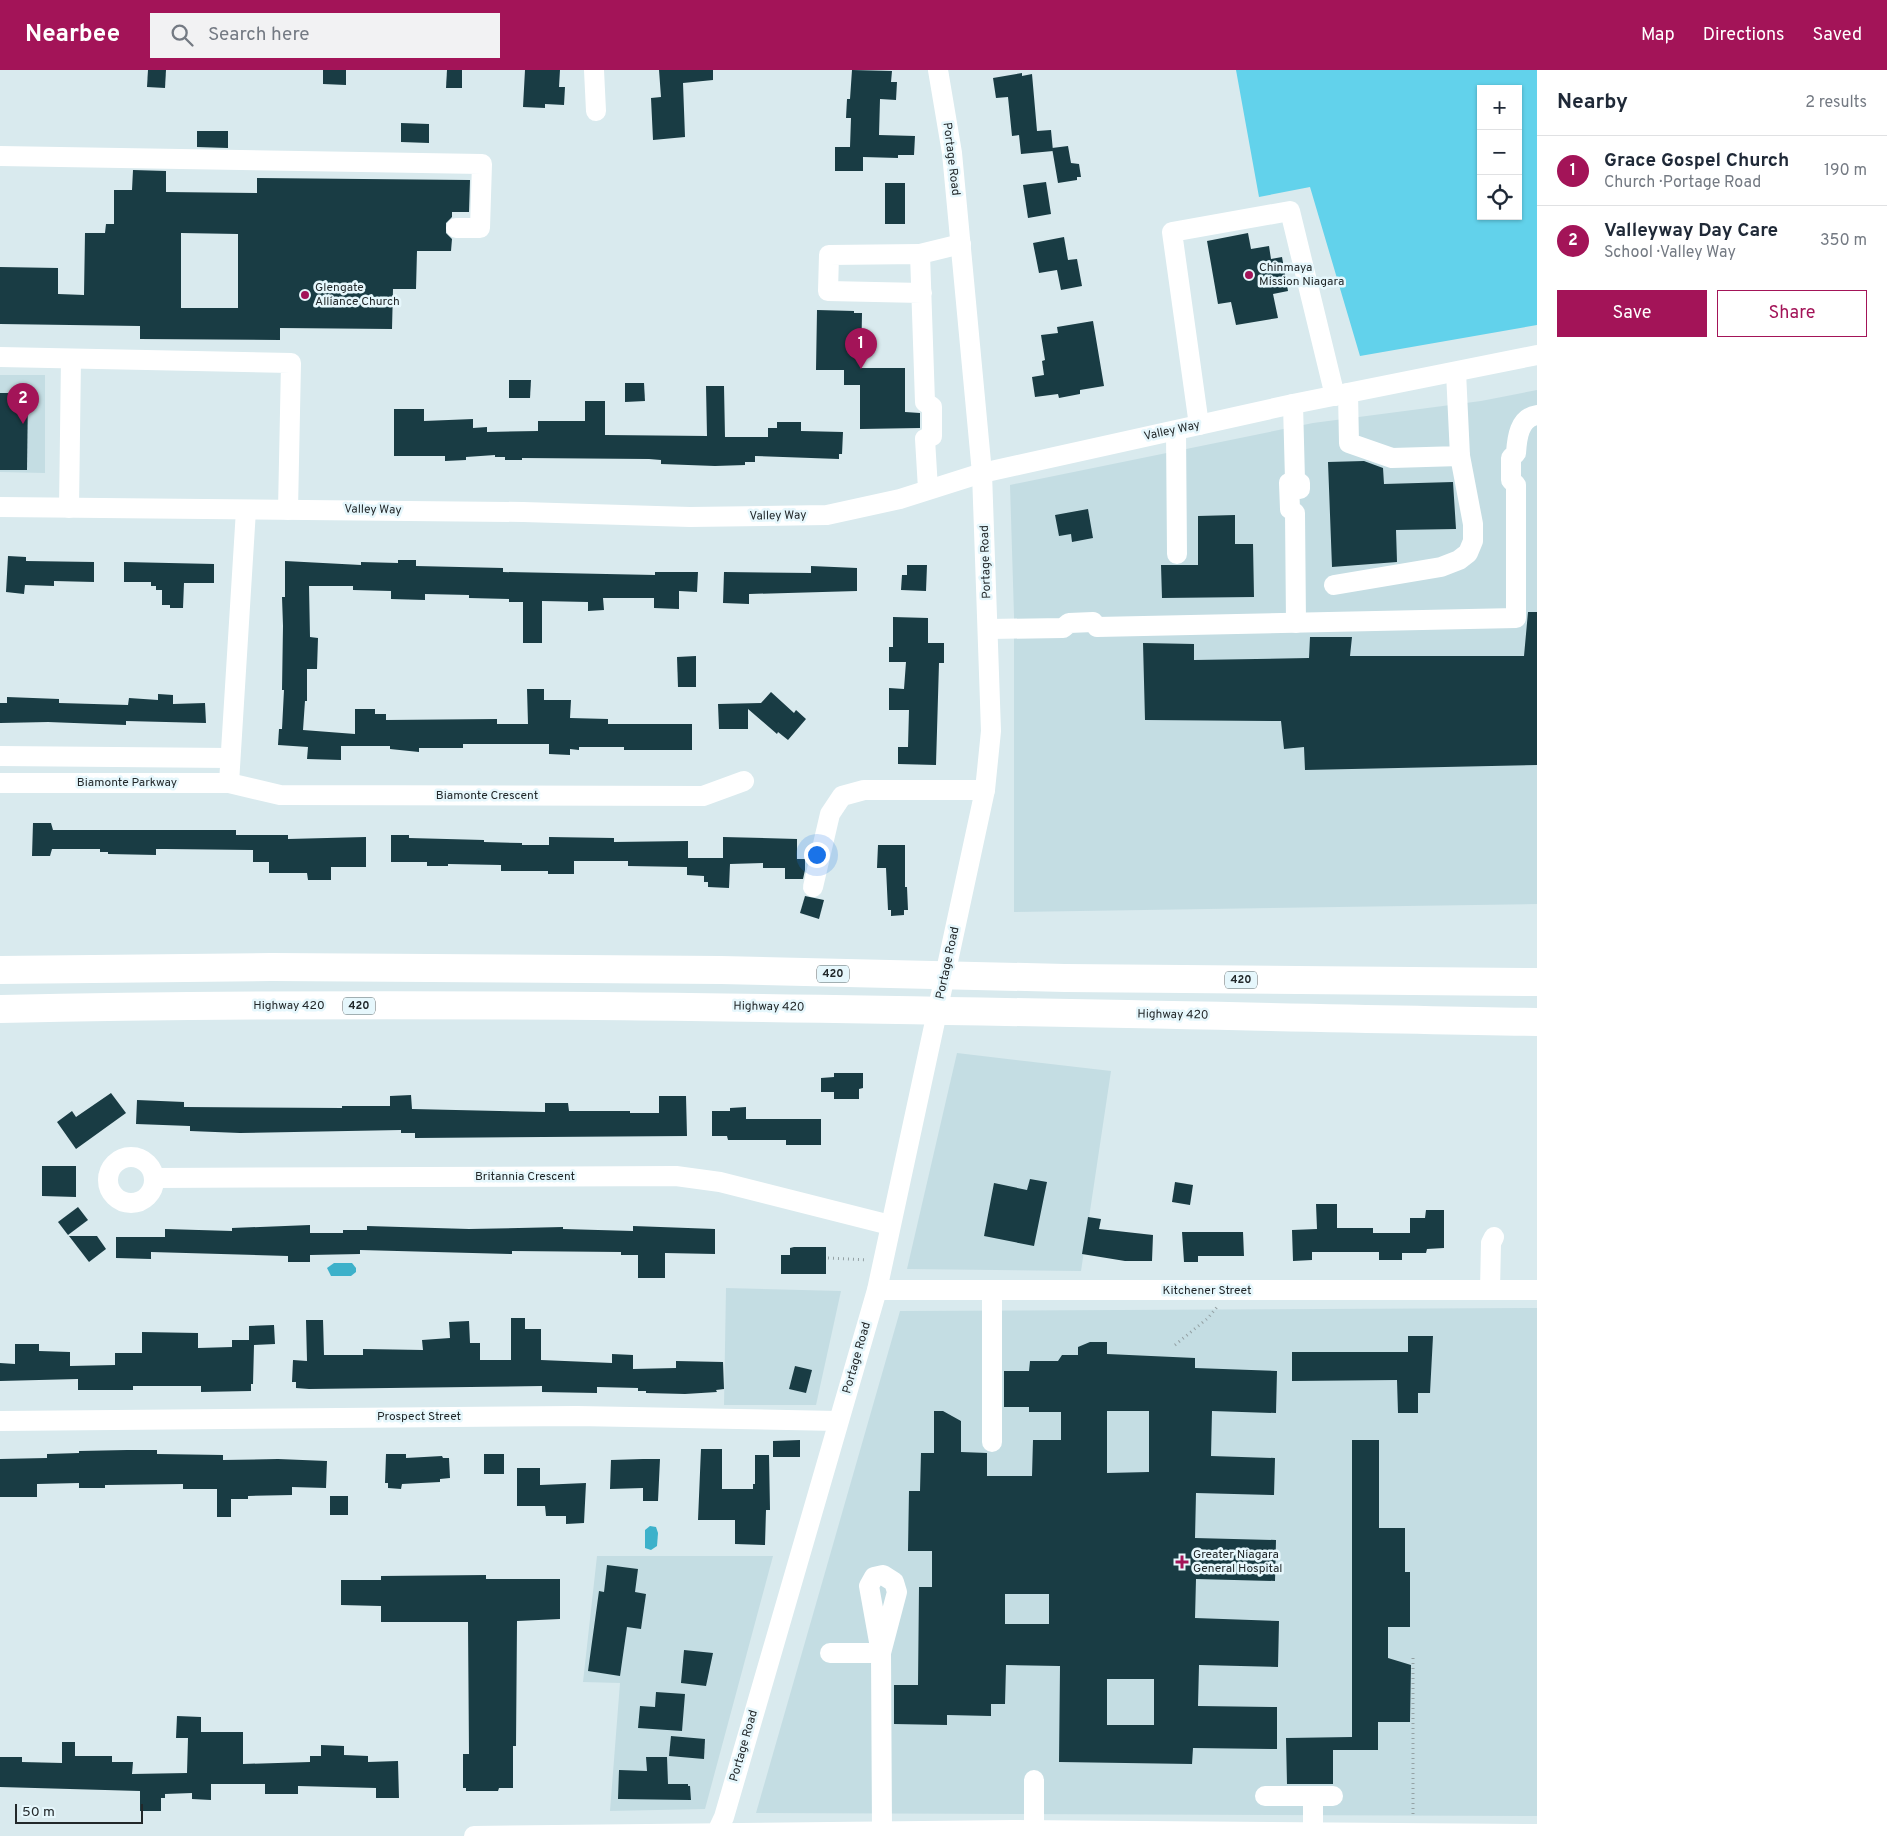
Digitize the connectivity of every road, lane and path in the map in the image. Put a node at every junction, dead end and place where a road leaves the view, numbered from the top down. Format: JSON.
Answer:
{"nodes":[{"id":1,"x":594,"y":70,"type":"edge"},
{"id":2,"x":938,"y":70,"type":"edge"},
{"id":3,"x":596,"y":111,"type":"dead end"},
{"id":4,"x":0,"y":156,"type":"edge"},
{"id":5,"x":456,"y":228,"type":"dead end"},
{"id":6,"x":961,"y":244,"type":"junction"},
{"id":7,"x":920,"y":254,"type":"junction"},
{"id":8,"x":922,"y":293,"type":"junction"},
{"id":9,"x":1537,"y":355,"type":"edge"},
{"id":10,"x":0,"y":358,"type":"edge"},
{"id":11,"x":71,"y":359,"type":"junction"},
{"id":12,"x":1456,"y":372,"type":"junction"},
{"id":13,"x":1341,"y":395,"type":"junction"},
{"id":14,"x":1293,"y":404,"type":"junction"},
{"id":15,"x":1537,"y":415,"type":"edge"},
{"id":16,"x":1199,"y":426,"type":"junction"},
{"id":17,"x":1176,"y":431,"type":"junction"},
{"id":18,"x":1460,"y":456,"type":"junction"},
{"id":19,"x":982,"y":473,"type":"junction"},
{"id":20,"x":928,"y":489,"type":"junction"},
{"id":21,"x":0,"y":507,"type":"edge"},
{"id":22,"x":70,"y":508,"type":"junction"},
{"id":23,"x":246,"y":510,"type":"junction"},
{"id":24,"x":288,"y":510,"type":"junction"},
{"id":25,"x":1177,"y":554,"type":"dead end"},
{"id":26,"x":1334,"y":585,"type":"dead end"},
{"id":27,"x":1296,"y":623,"type":"junction"},
{"id":28,"x":989,"y":629,"type":"junction"},
{"id":29,"x":0,"y":756,"type":"edge"},
{"id":30,"x":230,"y":758,"type":"junction"},
{"id":31,"x":744,"y":781,"type":"dead end"},
{"id":32,"x":0,"y":783,"type":"edge"},
{"id":33,"x":229,"y":783,"type":"junction"},
{"id":34,"x":985,"y":790,"type":"junction"},
{"id":35,"x":813,"y":887,"type":"dead end"},
{"id":36,"x":0,"y":970,"type":"edge"},
{"id":37,"x":1537,"y":982,"type":"edge"},
{"id":38,"x":0,"y":1009,"type":"edge"},
{"id":39,"x":1537,"y":1022,"type":"edge"},
{"id":40,"x":154,"y":1178,"type":"dead end"},
{"id":41,"x":890,"y":1225,"type":"junction"},
{"id":42,"x":1499,"y":1237,"type":"dead end"},
{"id":43,"x":828,"y":1258,"type":"dead end"},
{"id":44,"x":883,"y":1261,"type":"junction"},
{"id":45,"x":877,"y":1290,"type":"junction"},
{"id":46,"x":1231,"y":1290,"type":"junction"},
{"id":47,"x":1496,"y":1290,"type":"junction"},
{"id":48,"x":1537,"y":1290,"type":"edge"},
{"id":49,"x":992,"y":1291,"type":"junction"},
{"id":50,"x":1175,"y":1345,"type":"dead end"},
{"id":51,"x":0,"y":1421,"type":"edge"},
{"id":52,"x":838,"y":1421,"type":"junction"},
{"id":53,"x":992,"y":1442,"type":"dead end"},
{"id":54,"x":830,"y":1653,"type":"dead end"},
{"id":55,"x":1412,"y":1658,"type":"dead end"},
{"id":56,"x":1034,"y":1780,"type":"dead end"},
{"id":57,"x":1265,"y":1796,"type":"dead end"},
{"id":58,"x":1313,"y":1796,"type":"junction"},
{"id":59,"x":1333,"y":1796,"type":"dead end"},
{"id":60,"x":1034,"y":1830,"type":"junction"},
{"id":61,"x":882,"y":1831,"type":"junction"},
{"id":62,"x":1313,"y":1832,"type":"junction"},
{"id":63,"x":1413,"y":1833,"type":"junction"},
{"id":64,"x":716,"y":1834,"type":"edge"},
{"id":65,"x":1199,"y":1834,"type":"edge"},
{"id":66,"x":1537,"y":1834,"type":"edge"},
{"id":67,"x":474,"y":1836,"type":"edge"},
{"id":68,"x":493,"y":1836,"type":"edge"},
{"id":69,"x":545,"y":1836,"type":"edge"}],
"edges":[{"from":1,"to":3,"type":"street"},
{"from":2,"to":6,"type":"street","name":"Portage Road"},
{"from":4,"to":5,"type":"street"},
{"from":6,"to":7,"type":"street"},
{"from":6,"to":19,"type":"street","name":"Portage Road"},
{"from":7,"to":8,"type":"street"},
{"from":7,"to":8,"type":"street"},
{"from":8,"to":20,"type":"street"},
{"from":9,"to":12,"type":"street","name":"Valley Way"},
{"from":10,"to":11,"type":"street"},
{"from":11,"to":22,"type":"street"},
{"from":11,"to":24,"type":"street"},
{"from":12,"to":13,"type":"street","name":"Valley Way"},
{"from":12,"to":18,"type":"street"},
{"from":13,"to":14,"type":"street","name":"Valley Way"},
{"from":13,"to":16,"type":"street"},
{"from":13,"to":18,"type":"street"},
{"from":14,"to":16,"type":"street","name":"Valley Way"},
{"from":14,"to":27,"type":"street"},
{"from":15,"to":27,"type":"street"},
{"from":16,"to":17,"type":"street","name":"Valley Way"},
{"from":17,"to":19,"type":"street","name":"Valley Way"},
{"from":17,"to":25,"type":"street"},
{"from":18,"to":26,"type":"street"},
{"from":19,"to":20,"type":"street","name":"Valley Way"},
{"from":19,"to":28,"type":"street","name":"Portage Road"},
{"from":20,"to":24,"type":"street","name":"Valley Way"},
{"from":21,"to":22,"type":"street","name":"Valley Way"},
{"from":22,"to":23,"type":"street","name":"Valley Way"},
{"from":23,"to":24,"type":"street","name":"Valley Way"},
{"from":23,"to":30,"type":"street"},
{"from":27,"to":28,"type":"street"},
{"from":28,"to":34,"type":"street","name":"Portage Road"},
{"from":29,"to":30,"type":"street","name":"Biamonte Parkway"},
{"from":30,"to":33,"type":"street"},
{"from":31,"to":33,"type":"street","name":"Biamonte Crescent"},
{"from":32,"to":33,"type":"street","name":"Biamonte Parkway"},
{"from":34,"to":35,"type":"street"},
{"from":34,"to":41,"type":"street","name":"Portage Road"},
{"from":36,"to":37,"type":"highway","number":"420"},
{"from":38,"to":39,"type":"highway","name":"Highway 420","number":"420"},
{"from":40,"to":41,"type":"street","name":"Britannia Crescent"},
{"from":41,"to":44,"type":"street","name":"Portage Road"},
{"from":42,"to":47,"type":"street"},
{"from":43,"to":44,"type":"path"},
{"from":44,"to":45,"type":"street","name":"Portage Road"},
{"from":45,"to":49,"type":"street","name":"Kitchener Street"},
{"from":45,"to":52,"type":"street","name":"Portage Road"},
{"from":46,"to":47,"type":"street","name":"Kitchener Street"},
{"from":46,"to":49,"type":"street","name":"Kitchener Street"},
{"from":46,"to":50,"type":"path"},
{"from":47,"to":48,"type":"street","name":"Kitchener Street"},
{"from":49,"to":53,"type":"street"},
{"from":51,"to":52,"type":"street","name":"Prospect Street"},
{"from":52,"to":64,"type":"street","name":"Portage Road"},
{"from":54,"to":61,"type":"street"},
{"from":55,"to":63,"type":"path"},
{"from":56,"to":60,"type":"street"},
{"from":57,"to":58,"type":"street"},
{"from":58,"to":59,"type":"street"},
{"from":58,"to":62,"type":"street"},
{"from":60,"to":61,"type":"street"},
{"from":60,"to":65,"type":"street"},
{"from":61,"to":64,"type":"street"},
{"from":62,"to":63,"type":"street"},
{"from":62,"to":65,"type":"street"},
{"from":63,"to":66,"type":"street"},
{"from":64,"to":69,"type":"street"},
{"from":67,"to":68,"type":"street"},
{"from":68,"to":69,"type":"street"}]}
